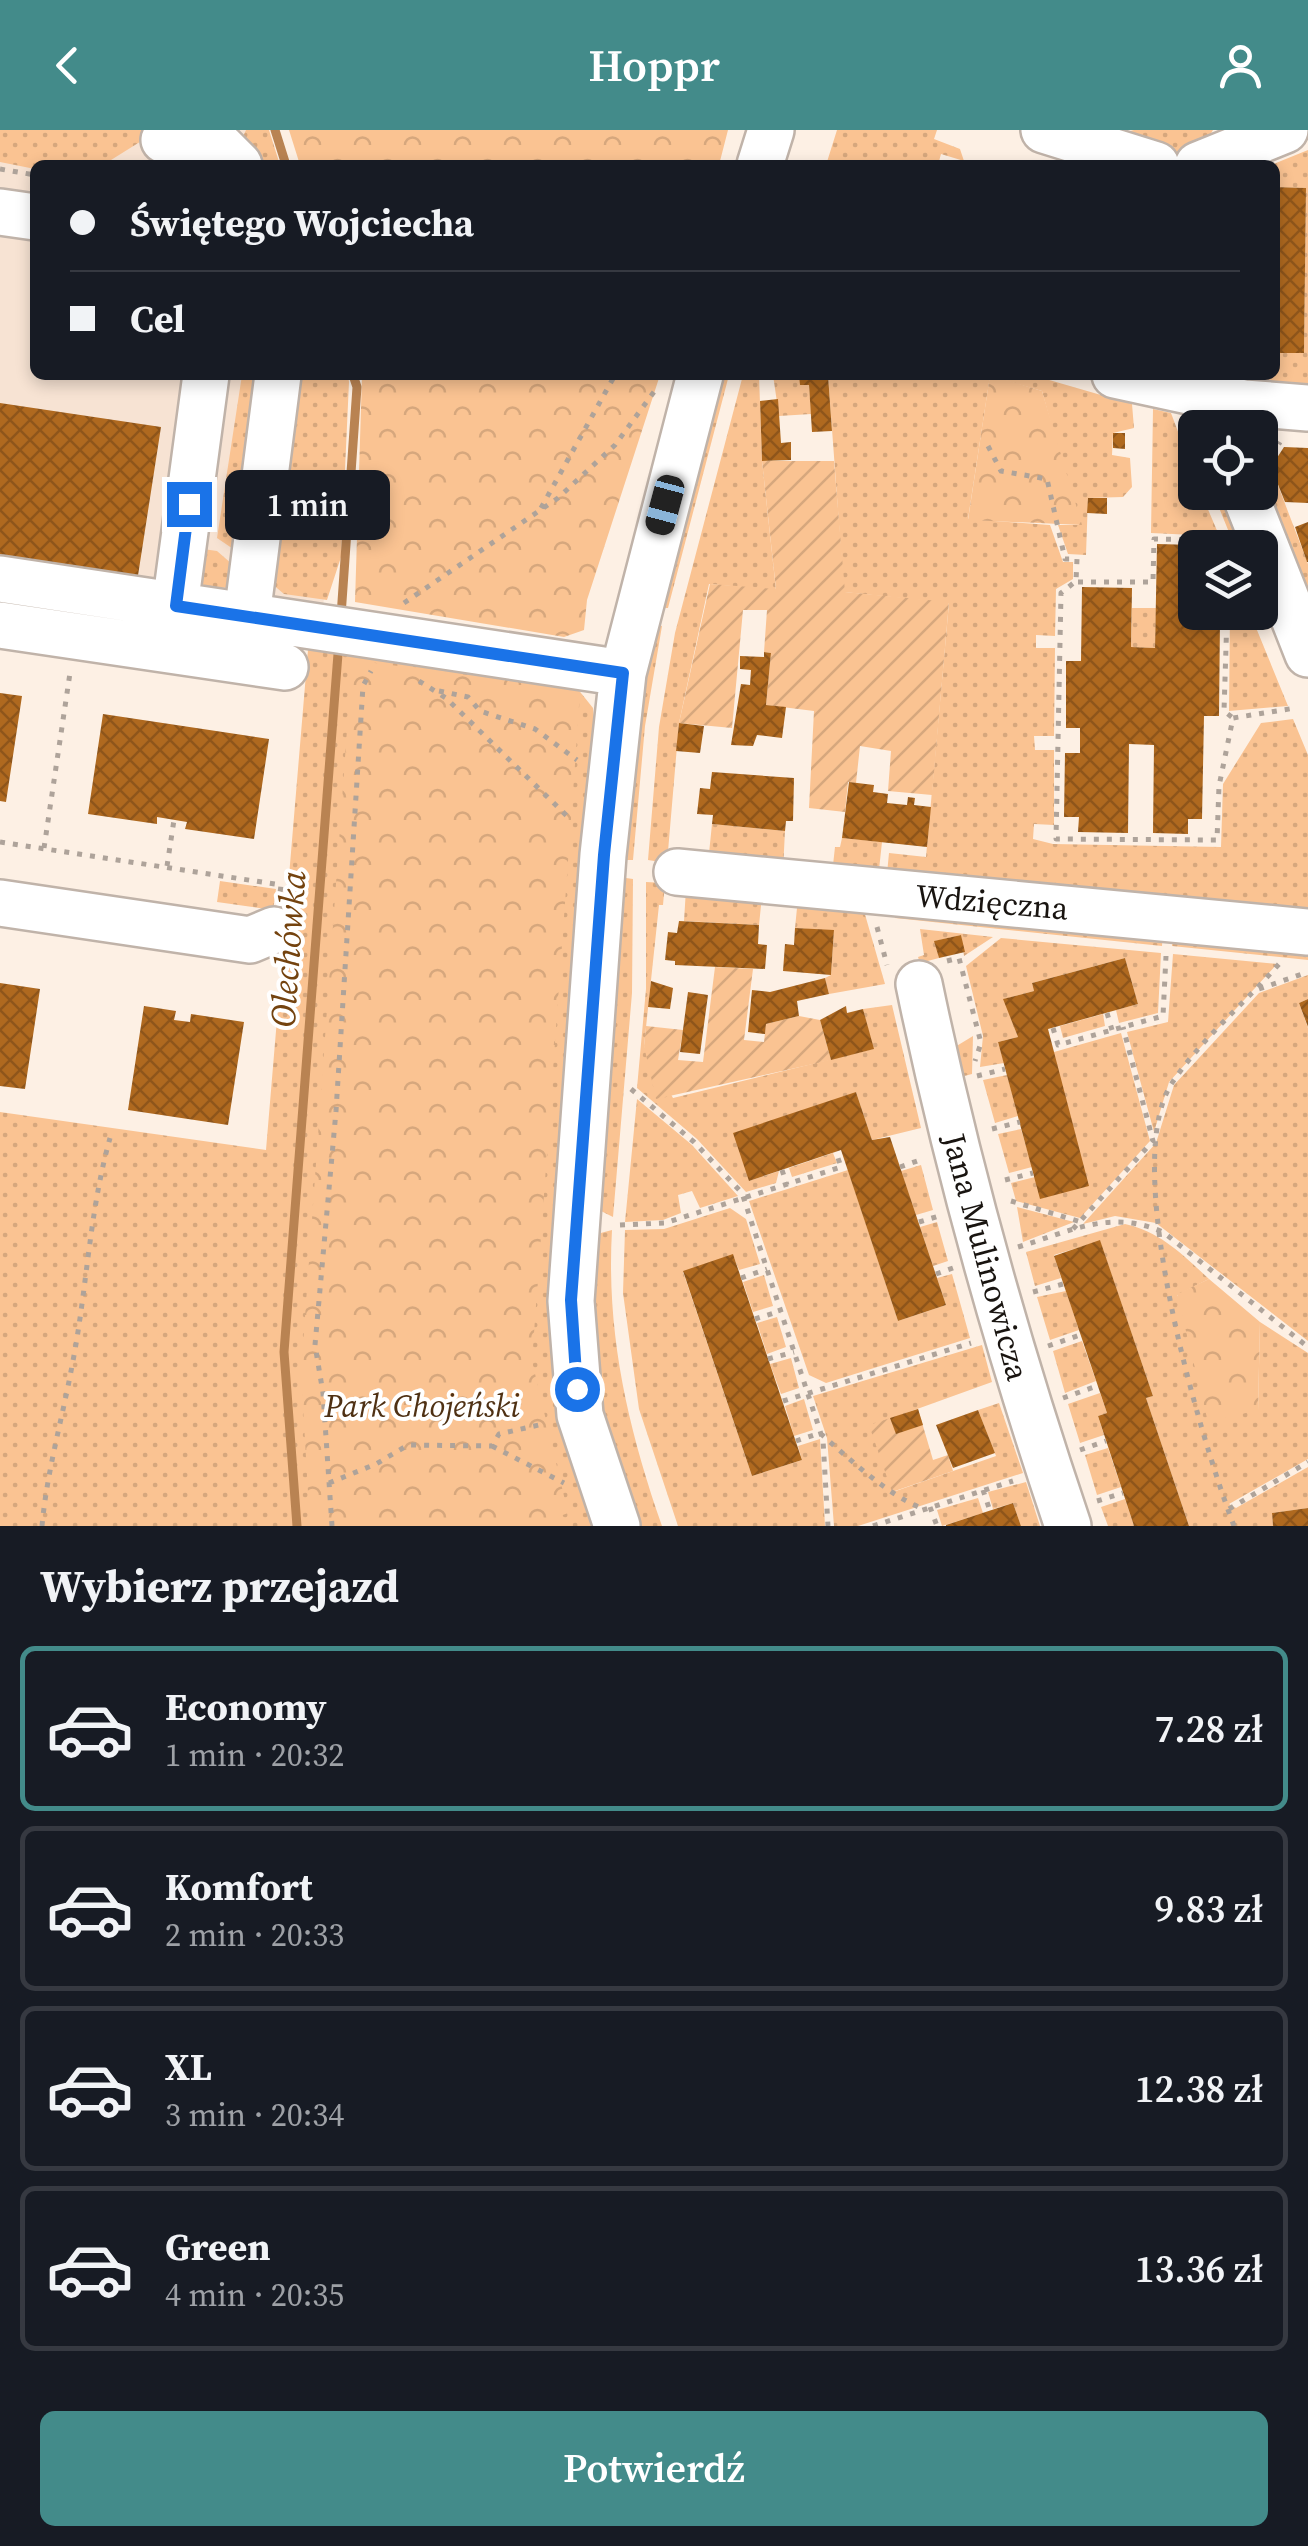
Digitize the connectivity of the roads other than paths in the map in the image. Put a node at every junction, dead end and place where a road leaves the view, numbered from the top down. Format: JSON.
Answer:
{"nodes":[{"id":1,"x":771,"y":130,"type":"edge"},
{"id":2,"x":1044,"y":130,"type":"edge"},
{"id":3,"x":1285,"y":130,"type":"edge"},
{"id":4,"x":174,"y":137,"type":"edge"},
{"id":5,"x":1218,"y":149,"type":"edge"},
{"id":6,"x":233,"y":160,"type":"edge"},
{"id":7,"x":762,"y":160,"type":"edge"},
{"id":8,"x":1140,"y":160,"type":"edge"},
{"id":9,"x":0,"y":212,"type":"edge"},
{"id":10,"x":30,"y":217,"type":"edge"},
{"id":11,"x":205,"y":380,"type":"edge"},
{"id":12,"x":277,"y":380,"type":"edge"},
{"id":13,"x":680,"y":380,"type":"edge"},
{"id":14,"x":1134,"y":380,"type":"edge"},
{"id":15,"x":1205,"y":400,"type":"edge"},
{"id":16,"x":1296,"y":422,"type":"edge"},
{"id":17,"x":1251,"y":510,"type":"edge"},
{"id":18,"x":0,"y":579,"type":"edge"},
{"id":19,"x":176,"y":606,"type":"junction"},
{"id":20,"x":246,"y":616,"type":"junction"},
{"id":21,"x":0,"y":625,"type":"edge"},
{"id":22,"x":1308,"y":654,"type":"edge"},
{"id":23,"x":286,"y":667,"type":"dead end"},
{"id":24,"x":623,"y":673,"type":"junction"},
{"id":25,"x":677,"y":872,"type":"dead end"},
{"id":26,"x":0,"y":903,"type":"edge"},
{"id":27,"x":274,"y":930,"type":"dead end"},
{"id":28,"x":1295,"y":946,"type":"edge"},
{"id":29,"x":919,"y":984,"type":"dead end"},
{"id":30,"x":1081,"y":1514,"type":"edge"},
{"id":31,"x":616,"y":1526,"type":"edge"}],
"edges":[{"from":1,"to":7,"type":"street"},
{"from":2,"to":8,"type":"street"},
{"from":3,"to":5,"type":"street"},
{"from":4,"to":6,"type":"street"},
{"from":9,"to":10,"type":"street"},
{"from":11,"to":19,"type":"street"},
{"from":12,"to":20,"type":"street"},
{"from":13,"to":24,"type":"street"},
{"from":14,"to":15,"type":"street"},
{"from":15,"to":16,"type":"street"},
{"from":17,"to":22,"type":"street"},
{"from":18,"to":19,"type":"street"},
{"from":19,"to":20,"type":"street"},
{"from":20,"to":24,"type":"street"},
{"from":21,"to":23,"type":"street"},
{"from":24,"to":31,"type":"street"},
{"from":25,"to":28,"type":"street","name":"Wdzięczna"},
{"from":26,"to":27,"type":"street"},
{"from":29,"to":30,"type":"street","name":"Jana Mulinowicza"}]}
